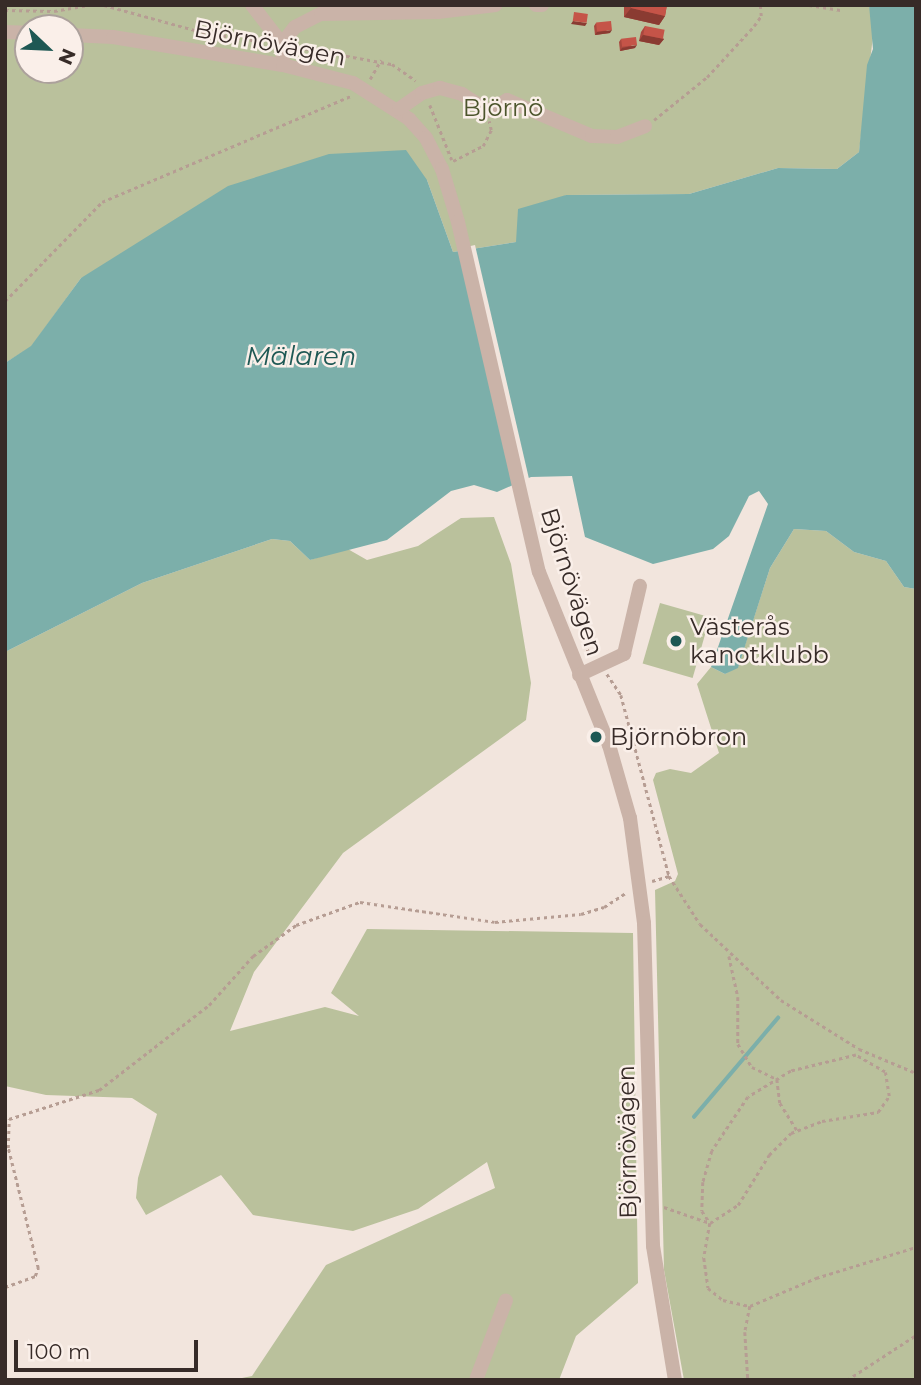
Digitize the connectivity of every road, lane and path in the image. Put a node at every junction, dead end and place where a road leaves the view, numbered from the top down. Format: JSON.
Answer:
{"nodes":[{"id":1,"x":88,"y":5,"type":"edge"},
{"id":2,"x":252,"y":5,"type":"edge"},
{"id":3,"x":496,"y":5,"type":"edge"},
{"id":4,"x":536,"y":5,"type":"edge"},
{"id":5,"x":542,"y":5,"type":"edge"},
{"id":6,"x":760,"y":5,"type":"edge"},
{"id":7,"x":808,"y":5,"type":"edge"},
{"id":8,"x":5,"y":10,"type":"edge"},
{"id":9,"x":841,"y":10,"type":"dead end"},
{"id":10,"x":84,"y":36,"type":"edge"},
{"id":11,"x":282,"y":44,"type":"junction"},
{"id":12,"x":381,"y":61,"type":"dead end"},
{"id":13,"x":283,"y":65,"type":"junction"},
{"id":14,"x":365,"y":87,"type":"junction"},
{"id":15,"x":399,"y":109,"type":"junction"},
{"id":16,"x":488,"y":111,"type":"junction"},
{"id":17,"x":645,"y":126,"type":"joint"},
{"id":18,"x":453,"y":162,"type":"dead end"},
{"id":19,"x":5,"y":302,"type":"edge"},
{"id":20,"x":640,"y":586,"type":"dead end"},
{"id":21,"x":579,"y":675,"type":"junction"},
{"id":22,"x":607,"y":675,"type":"dead end"},
{"id":23,"x":669,"y":876,"type":"junction"},
{"id":24,"x":640,"y":885,"type":"junction"},
{"id":25,"x":729,"y":956,"type":"junction"},
{"id":26,"x":916,"y":1073,"type":"edge"},
{"id":27,"x":777,"y":1079,"type":"junction"},
{"id":28,"x":798,"y":1131,"type":"junction"},
{"id":29,"x":650,"y":1200,"type":"junction"},
{"id":30,"x":710,"y":1223,"type":"junction"},
{"id":31,"x":916,"y":1247,"type":"edge"},
{"id":32,"x":5,"y":1287,"type":"edge"},
{"id":33,"x":506,"y":1300,"type":"dead end"},
{"id":34,"x":750,"y":1306,"type":"junction"},
{"id":35,"x":916,"y":1335,"type":"edge"},
{"id":36,"x":476,"y":1380,"type":"edge"},
{"id":37,"x":675,"y":1380,"type":"edge"},
{"id":38,"x":748,"y":1380,"type":"edge"},
{"id":39,"x":847,"y":1380,"type":"edge"}],
"edges":[{"from":1,"to":8,"type":"path"},
{"from":2,"to":11,"type":"street"},
{"from":3,"to":11,"type":"street"},
{"from":4,"to":5,"type":"street"},
{"from":6,"to":17,"type":"path"},
{"from":7,"to":9,"type":"path"},
{"from":10,"to":13,"type":"street","name":"Björnövägen"},
{"from":11,"to":13,"type":"street"},
{"from":12,"to":14,"type":"path"},
{"from":13,"to":14,"type":"street","name":"Björnövägen"},
{"from":14,"to":15,"type":"street","name":"Björnövägen"},
{"from":14,"to":19,"type":"path"},
{"from":15,"to":16,"type":"street"},
{"from":15,"to":21,"type":"street","name":"Björnövägen"},
{"from":16,"to":17,"type":"street"},
{"from":16,"to":18,"type":"path"},
{"from":20,"to":21,"type":"street"},
{"from":21,"to":24,"type":"street","name":"Björnövägen"},
{"from":22,"to":23,"type":"path"},
{"from":23,"to":24,"type":"path"},
{"from":23,"to":25,"type":"path"},
{"from":24,"to":29,"type":"street","name":"Björnövägen"},
{"from":24,"to":32,"type":"path"},
{"from":25,"to":26,"type":"path"},
{"from":25,"to":27,"type":"path"},
{"from":27,"to":28,"type":"path"},
{"from":27,"to":28,"type":"path"},
{"from":27,"to":30,"type":"path"},
{"from":28,"to":30,"type":"path"},
{"from":29,"to":30,"type":"path"},
{"from":29,"to":37,"type":"street","name":"Björnövägen"},
{"from":30,"to":34,"type":"path"},
{"from":31,"to":34,"type":"path"},
{"from":33,"to":36,"type":"street"},
{"from":34,"to":38,"type":"path"},
{"from":35,"to":39,"type":"path"}]}
